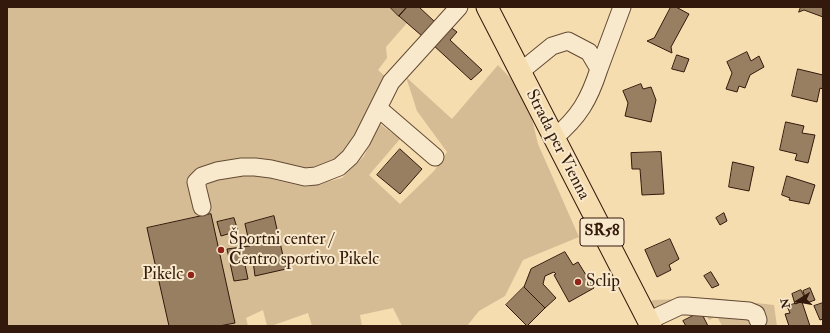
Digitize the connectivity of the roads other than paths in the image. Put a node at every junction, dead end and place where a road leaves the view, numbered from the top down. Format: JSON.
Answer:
{"nodes":[{"id":1,"x":459,"y":7,"type":"edge"},
{"id":2,"x":487,"y":7,"type":"edge"},
{"id":3,"x":622,"y":7,"type":"edge"},
{"id":4,"x":599,"y":69,"type":"junction"},
{"id":5,"x":520,"y":72,"type":"junction"},
{"id":6,"x":378,"y":108,"type":"junction"},
{"id":7,"x":554,"y":138,"type":"junction"},
{"id":8,"x":435,"y":156,"type":"dead end"},
{"id":9,"x":202,"y":207,"type":"dead end"},
{"id":10,"x":758,"y":320,"type":"dead end"},
{"id":11,"x":649,"y":323,"type":"edge"}],
"edges":[{"from":1,"to":6,"type":"street"},
{"from":2,"to":5,"type":"main road","name":"Strada per Vienna","number":"SR58"},
{"from":3,"to":4,"type":"street"},
{"from":4,"to":5,"type":"street"},
{"from":4,"to":7,"type":"street"},
{"from":5,"to":7,"type":"main road","name":"Strada per Vienna","number":"SR58"},
{"from":6,"to":8,"type":"street"},
{"from":6,"to":9,"type":"street"},
{"from":7,"to":11,"type":"main road","name":"Strada per Vienna","number":"SR58"},
{"from":10,"to":11,"type":"street"}]}
